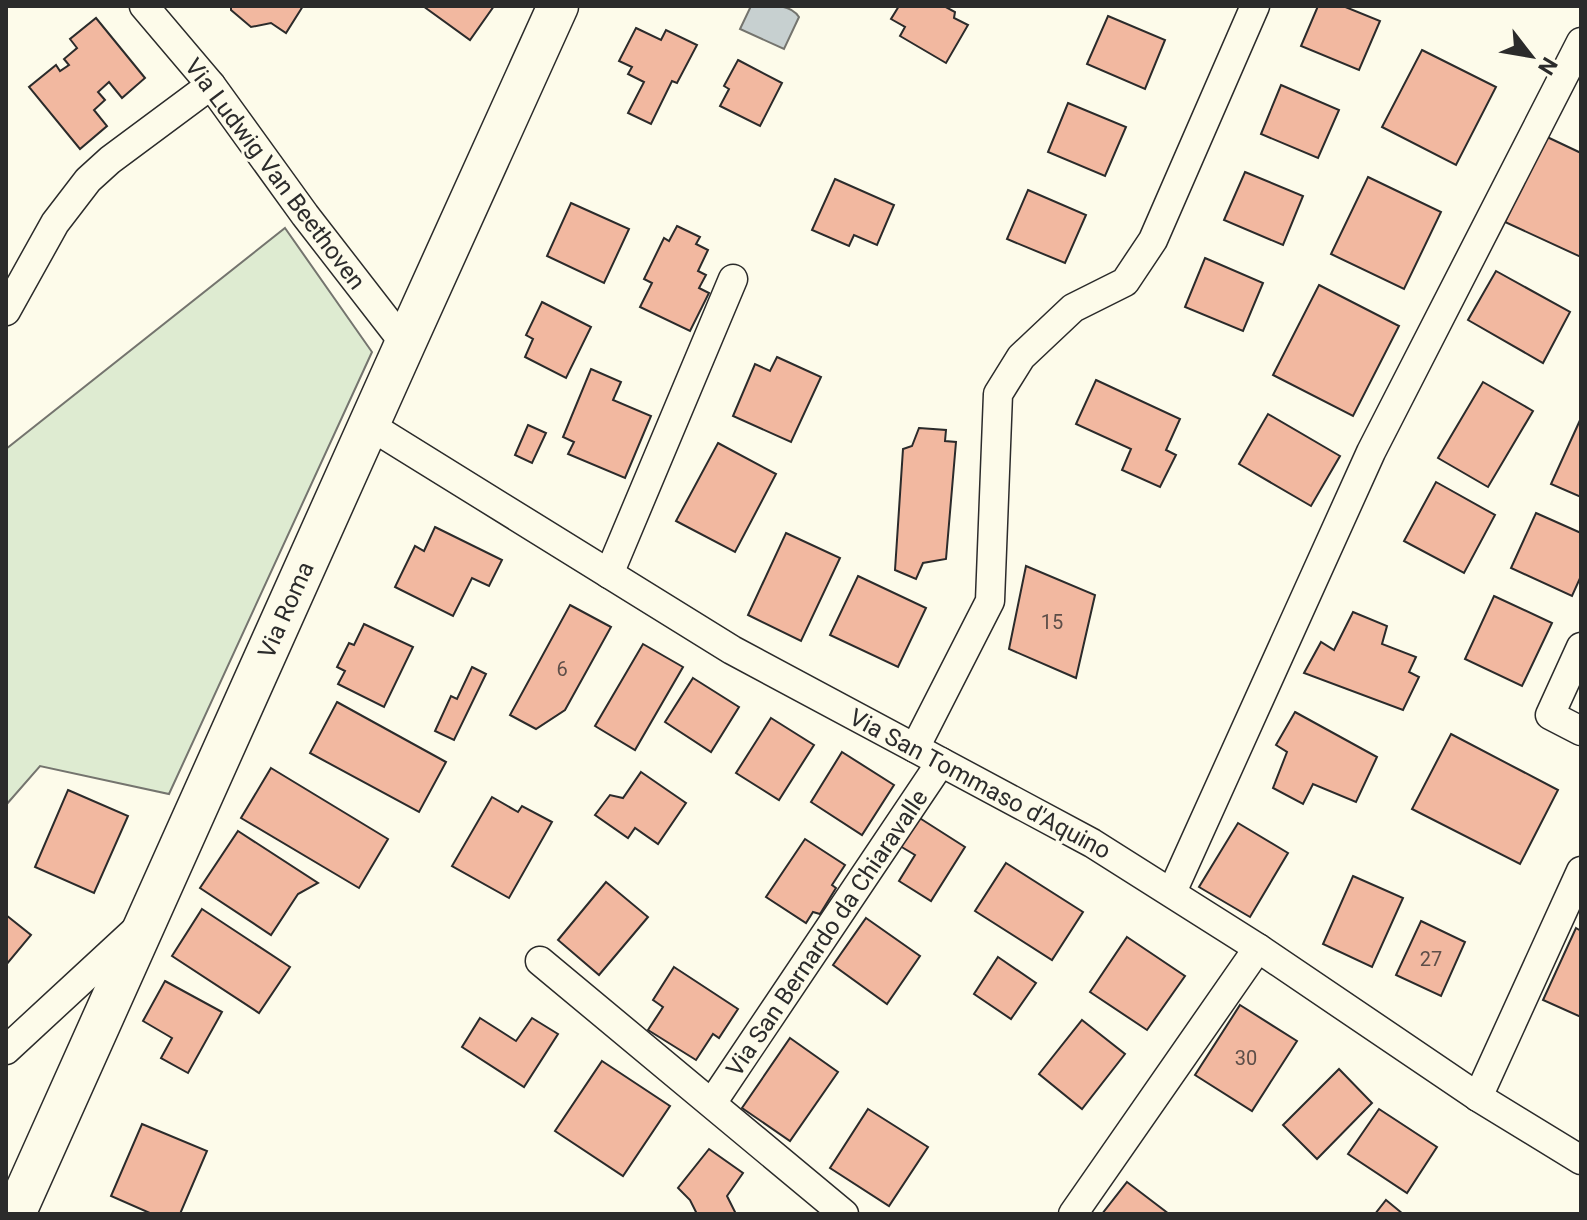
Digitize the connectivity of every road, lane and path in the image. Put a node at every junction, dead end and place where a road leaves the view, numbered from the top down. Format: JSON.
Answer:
{"nodes":[{"id":1,"x":144,"y":6,"type":"edge"},
{"id":2,"x":558,"y":6,"type":"edge"},
{"id":3,"x":1255,"y":6,"type":"edge"},
{"id":4,"x":1581,"y":42,"type":"edge"},
{"id":5,"x":211,"y":85,"type":"junction"},
{"id":6,"x":733,"y":279,"type":"dead end"},
{"id":7,"x":6,"y":311,"type":"edge"},
{"id":8,"x":405,"y":344,"type":"junction"},
{"id":9,"x":369,"y":425,"type":"junction"},
{"id":10,"x":609,"y":574,"type":"junction"},
{"id":11,"x":1581,"y":647,"type":"edge"},
{"id":12,"x":1581,"y":731,"type":"edge"},
{"id":13,"x":915,"y":748,"type":"junction"},
{"id":14,"x":941,"y":762,"type":"junction"},
{"id":15,"x":1581,"y":871,"type":"edge"},
{"id":16,"x":1172,"y":892,"type":"junction"},
{"id":17,"x":147,"y":919,"type":"junction"},
{"id":18,"x":1258,"y":948,"type":"junction"},
{"id":19,"x":540,"y":961,"type":"dead end"},
{"id":20,"x":6,"y":1050,"type":"edge"},
{"id":21,"x":1478,"y":1097,"type":"junction"},
{"id":22,"x":712,"y":1103,"type":"junction"},
{"id":23,"x":1581,"y":1160,"type":"edge"},
{"id":24,"x":15,"y":1214,"type":"edge"},
{"id":25,"x":844,"y":1214,"type":"edge"},
{"id":26,"x":1073,"y":1214,"type":"edge"}],
"edges":[{"from":1,"to":5,"type":"street","name":"Via Ludwig Van Beethoven"},
{"from":2,"to":8,"type":"street","name":"Via Roma"},
{"from":3,"to":13,"type":"street"},
{"from":4,"to":16,"type":"street"},
{"from":5,"to":7,"type":"street"},
{"from":5,"to":8,"type":"street","name":"Via Ludwig Van Beethoven"},
{"from":6,"to":10,"type":"street"},
{"from":8,"to":9,"type":"street","name":"Via Roma"},
{"from":9,"to":10,"type":"street","name":"Via San Tommaso d'Aquino"},
{"from":9,"to":17,"type":"street","name":"Via Roma"},
{"from":10,"to":13,"type":"street","name":"Via San Tommaso d'Aquino"},
{"from":11,"to":12,"type":"street"},
{"from":13,"to":14,"type":"street","name":"Via San Tommaso d'Aquino"},
{"from":14,"to":16,"type":"street","name":"Via San Tommaso d'Aquino"},
{"from":14,"to":22,"type":"street","name":"Via San Bernardo da Chiaravalle"},
{"from":15,"to":21,"type":"street"},
{"from":16,"to":18,"type":"street","name":"Via San Tommaso d'Aquino"},
{"from":17,"to":20,"type":"street"},
{"from":17,"to":24,"type":"street","name":"Via Roma"},
{"from":18,"to":21,"type":"street","name":"Via San Tommaso d'Aquino"},
{"from":18,"to":26,"type":"street"},
{"from":19,"to":22,"type":"street","name":"Via San Bernardo da Chiaravalle"},
{"from":21,"to":23,"type":"street","name":"Via San Tommaso d'Aquino"},
{"from":22,"to":25,"type":"street","name":"Via San Bernardo da Chiaravalle"}]}
